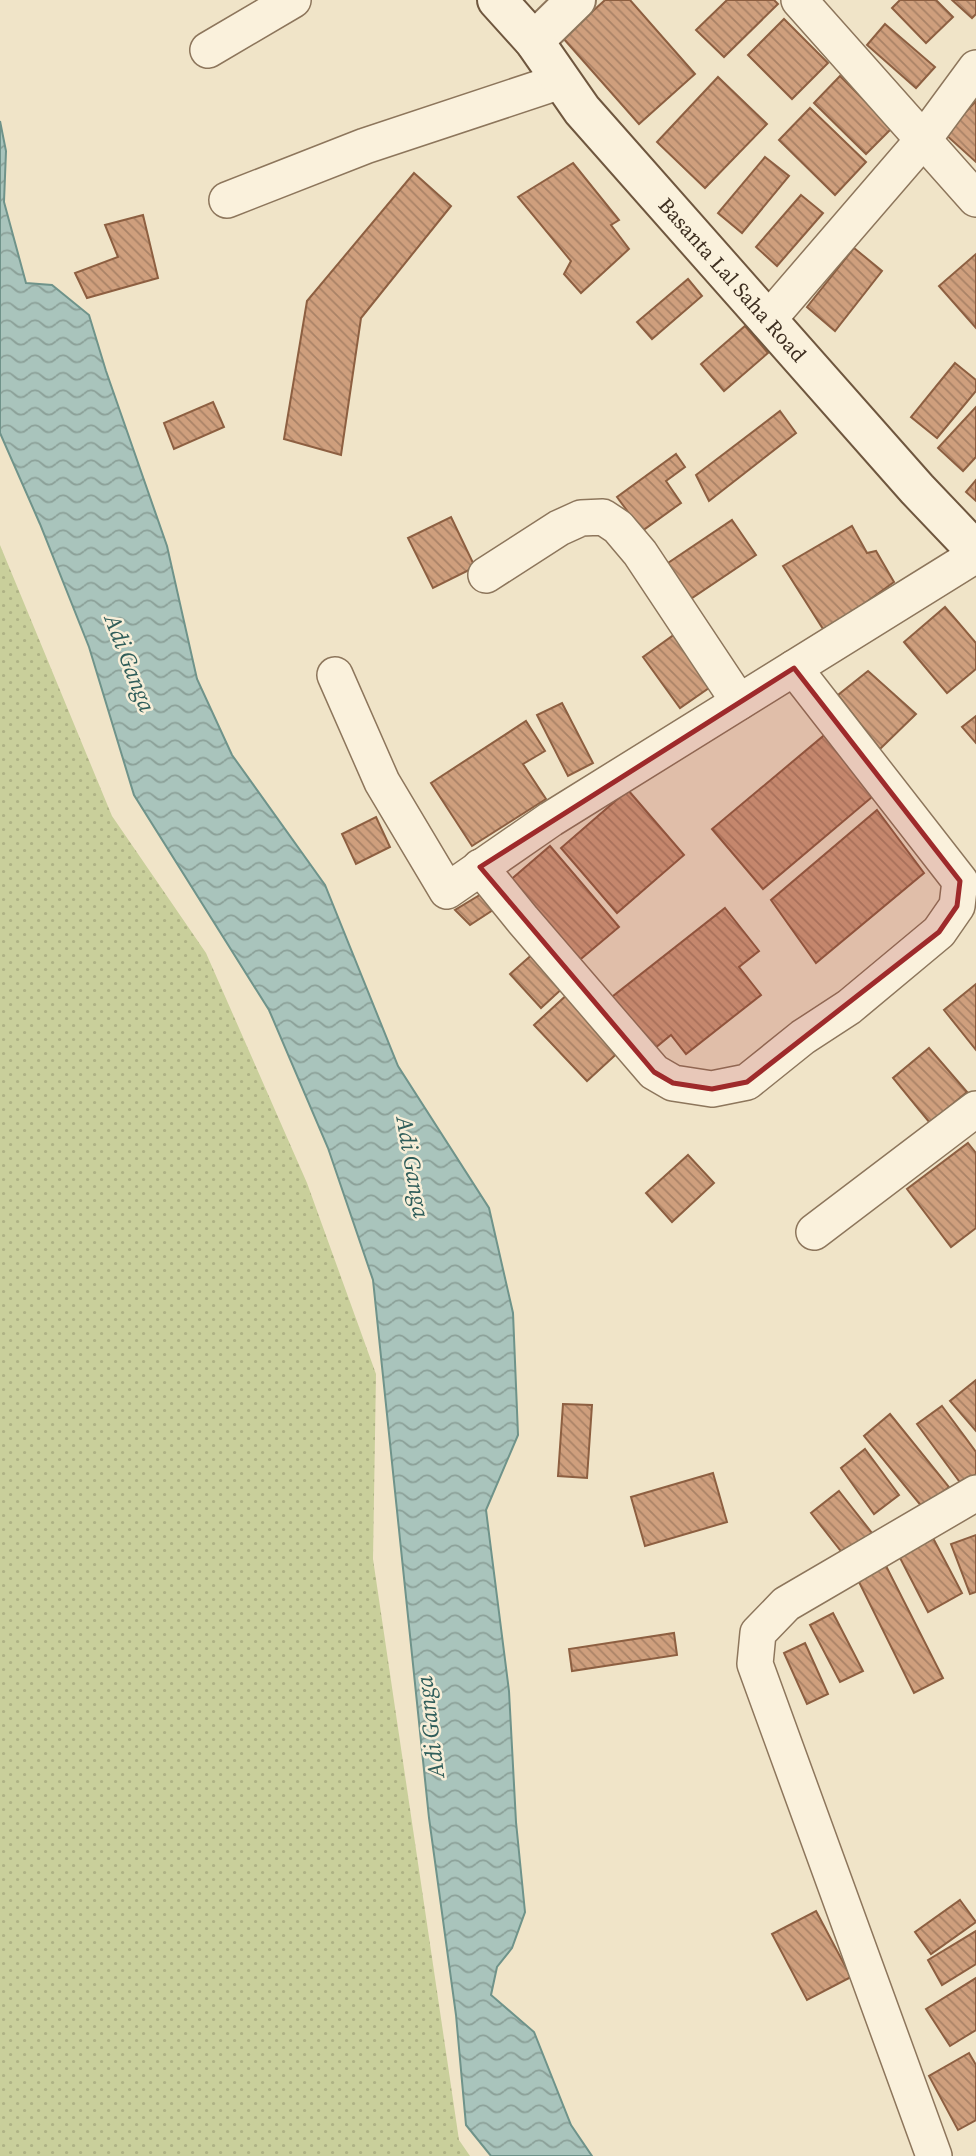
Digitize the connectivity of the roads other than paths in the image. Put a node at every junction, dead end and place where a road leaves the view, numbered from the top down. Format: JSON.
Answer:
{"nodes":[{"id":1,"x":293,"y":0,"type":"edge"},
{"id":2,"x":497,"y":0,"type":"edge"},
{"id":3,"x":576,"y":0,"type":"edge"},
{"id":4,"x":799,"y":0,"type":"edge"},
{"id":5,"x":534,"y":41,"type":"junction"},
{"id":6,"x":208,"y":50,"type":"dead end"},
{"id":7,"x":976,"y":68,"type":"edge"},
{"id":8,"x":561,"y":81,"type":"junction"},
{"id":9,"x":923,"y":139,"type":"junction"},
{"id":10,"x":976,"y":199,"type":"edge"},
{"id":11,"x":227,"y":200,"type":"dead end"},
{"id":12,"x":767,"y":321,"type":"junction"},
{"id":13,"x":976,"y":553,"type":"edge"},
{"id":14,"x":486,"y":575,"type":"dead end"},
{"id":15,"x":794,"y":668,"type":"junction"},
{"id":16,"x":335,"y":675,"type":"dead end"},
{"id":17,"x":739,"y":702,"type":"junction"},
{"id":18,"x":480,"y":867,"type":"junction"},
{"id":19,"x":976,"y":1109,"type":"edge"},
{"id":20,"x":814,"y":1232,"type":"dead end"},
{"id":21,"x":976,"y":1493,"type":"edge"},
{"id":22,"x":934,"y":2156,"type":"edge"}],
"edges":[{"from":1,"to":6,"type":"street"},
{"from":2,"to":5,"type":"main road","name":"Basanta Lal Saha Road"},
{"from":3,"to":5,"type":"main road"},
{"from":4,"to":9,"type":"street"},
{"from":5,"to":8,"type":"main road","name":"Basanta Lal Saha Road"},
{"from":7,"to":9,"type":"street"},
{"from":8,"to":11,"type":"street"},
{"from":8,"to":12,"type":"main road","name":"Basanta Lal Saha Road"},
{"from":9,"to":10,"type":"street"},
{"from":9,"to":12,"type":"street"},
{"from":12,"to":13,"type":"main road","name":"Basanta Lal Saha Road"},
{"from":13,"to":15,"type":"street"},
{"from":14,"to":17,"type":"street"},
{"from":15,"to":17,"type":"street"},
{"from":15,"to":18,"type":"street"},
{"from":16,"to":18,"type":"street"},
{"from":17,"to":18,"type":"street"},
{"from":19,"to":20,"type":"street"},
{"from":21,"to":22,"type":"street"}]}
